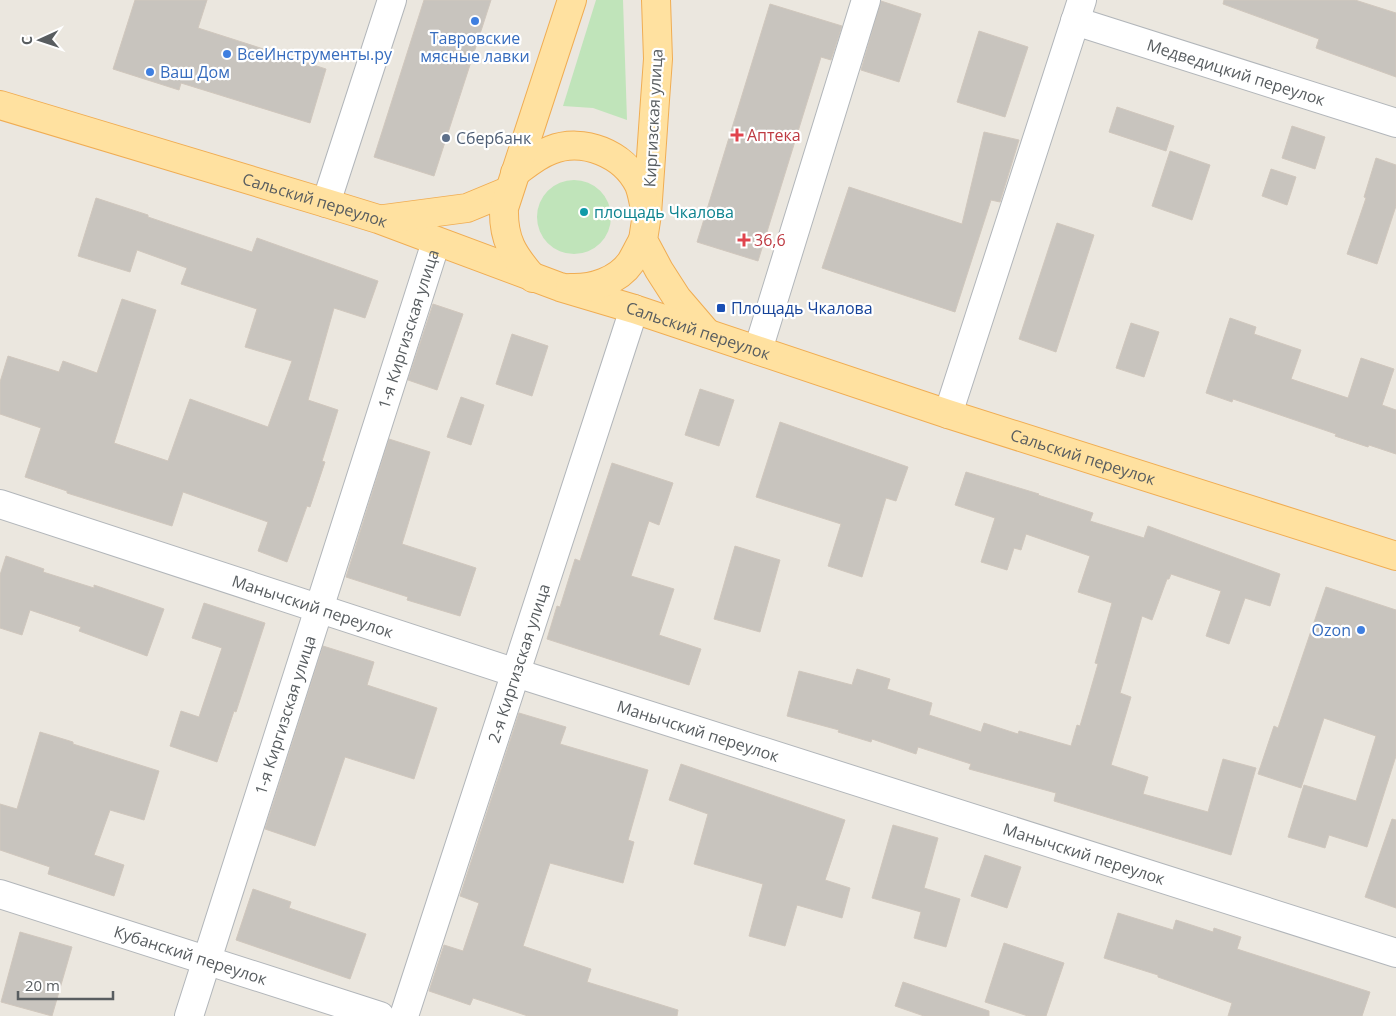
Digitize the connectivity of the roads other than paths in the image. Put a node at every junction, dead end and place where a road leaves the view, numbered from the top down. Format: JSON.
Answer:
{"nodes":[{"id":1,"x":392,"y":0,"type":"edge"},
{"id":2,"x":572,"y":0,"type":"edge"},
{"id":3,"x":656,"y":0,"type":"edge"},
{"id":4,"x":866,"y":0,"type":"edge"},
{"id":5,"x":1078,"y":11,"type":"edge"},
{"id":6,"x":0,"y":105,"type":"edge"},
{"id":7,"x":1396,"y":123,"type":"edge"},
{"id":8,"x":512,"y":182,"type":"junction"},
{"id":9,"x":326,"y":203,"type":"junction"},
{"id":10,"x":647,"y":214,"type":"junction"},
{"id":11,"x":378,"y":220,"type":"junction"},
{"id":12,"x":643,"y":240,"type":"junction"},
{"id":13,"x":436,"y":242,"type":"junction"},
{"id":14,"x":533,"y":278,"type":"junction"},
{"id":15,"x":560,"y":287,"type":"junction"},
{"id":16,"x":634,"y":309,"type":"junction"},
{"id":17,"x":708,"y":334,"type":"junction"},
{"id":18,"x":758,"y":350,"type":"junction"},
{"id":19,"x":948,"y":414,"type":"junction"},
{"id":20,"x":0,"y":504,"type":"edge"},
{"id":21,"x":1396,"y":556,"type":"edge"},
{"id":22,"x":319,"y":608,"type":"junction"},
{"id":23,"x":516,"y":673,"type":"junction"},
{"id":24,"x":0,"y":894,"type":"edge"},
{"id":25,"x":1396,"y":953,"type":"edge"},
{"id":26,"x":206,"y":962,"type":"junction"},
{"id":27,"x":189,"y":1016,"type":"edge"},
{"id":28,"x":380,"y":1016,"type":"edge"},
{"id":29,"x":404,"y":1016,"type":"edge"}],
"edges":[{"from":1,"to":9,"type":"street"},
{"from":2,"to":8,"type":"main road"},
{"from":3,"to":10,"type":"main road","name":"Киргизская улица"},
{"from":4,"to":18,"type":"street"},
{"from":5,"to":7,"type":"street","name":"Медведицкий переулок"},
{"from":5,"to":19,"type":"street"},
{"from":6,"to":9,"type":"main road","name":"Сальский переулок"},
{"from":8,"to":10,"type":"main road"},
{"from":8,"to":11,"type":"main road"},
{"from":8,"to":14,"type":"main road"},
{"from":9,"to":11,"type":"main road","name":"Сальский переулок"},
{"from":10,"to":12,"type":"main road","name":"Киргизская улица"},
{"from":11,"to":13,"type":"main road","name":"Сальский переулок"},
{"from":12,"to":15,"type":"main road"},
{"from":12,"to":17,"type":"main road"},
{"from":13,"to":14,"type":"main road","name":"Сальский переулок"},
{"from":13,"to":22,"type":"street","name":"1-я Киргизская улица"},
{"from":14,"to":15,"type":"main road","name":"Сальский переулок"},
{"from":15,"to":16,"type":"main road","name":"Сальский переулок"},
{"from":16,"to":17,"type":"main road","name":"Сальский переулок"},
{"from":16,"to":23,"type":"street","name":"2-я Киргизская улица"},
{"from":17,"to":18,"type":"main road","name":"Сальский переулок"},
{"from":18,"to":19,"type":"main road","name":"Сальский переулок"},
{"from":19,"to":21,"type":"main road","name":"Сальский переулок"},
{"from":20,"to":22,"type":"street","name":"Манычский переулок"},
{"from":22,"to":23,"type":"street","name":"Манычский переулок"},
{"from":22,"to":26,"type":"street","name":"1-я Киргизская улица"},
{"from":23,"to":25,"type":"street","name":"Манычский переулок"},
{"from":23,"to":29,"type":"street","name":"2-я Киргизская улица"},
{"from":24,"to":26,"type":"street","name":"Кубанский переулок"},
{"from":26,"to":27,"type":"street","name":"1-я Киргизская улица"},
{"from":26,"to":28,"type":"street","name":"Кубанский переулок"}]}
